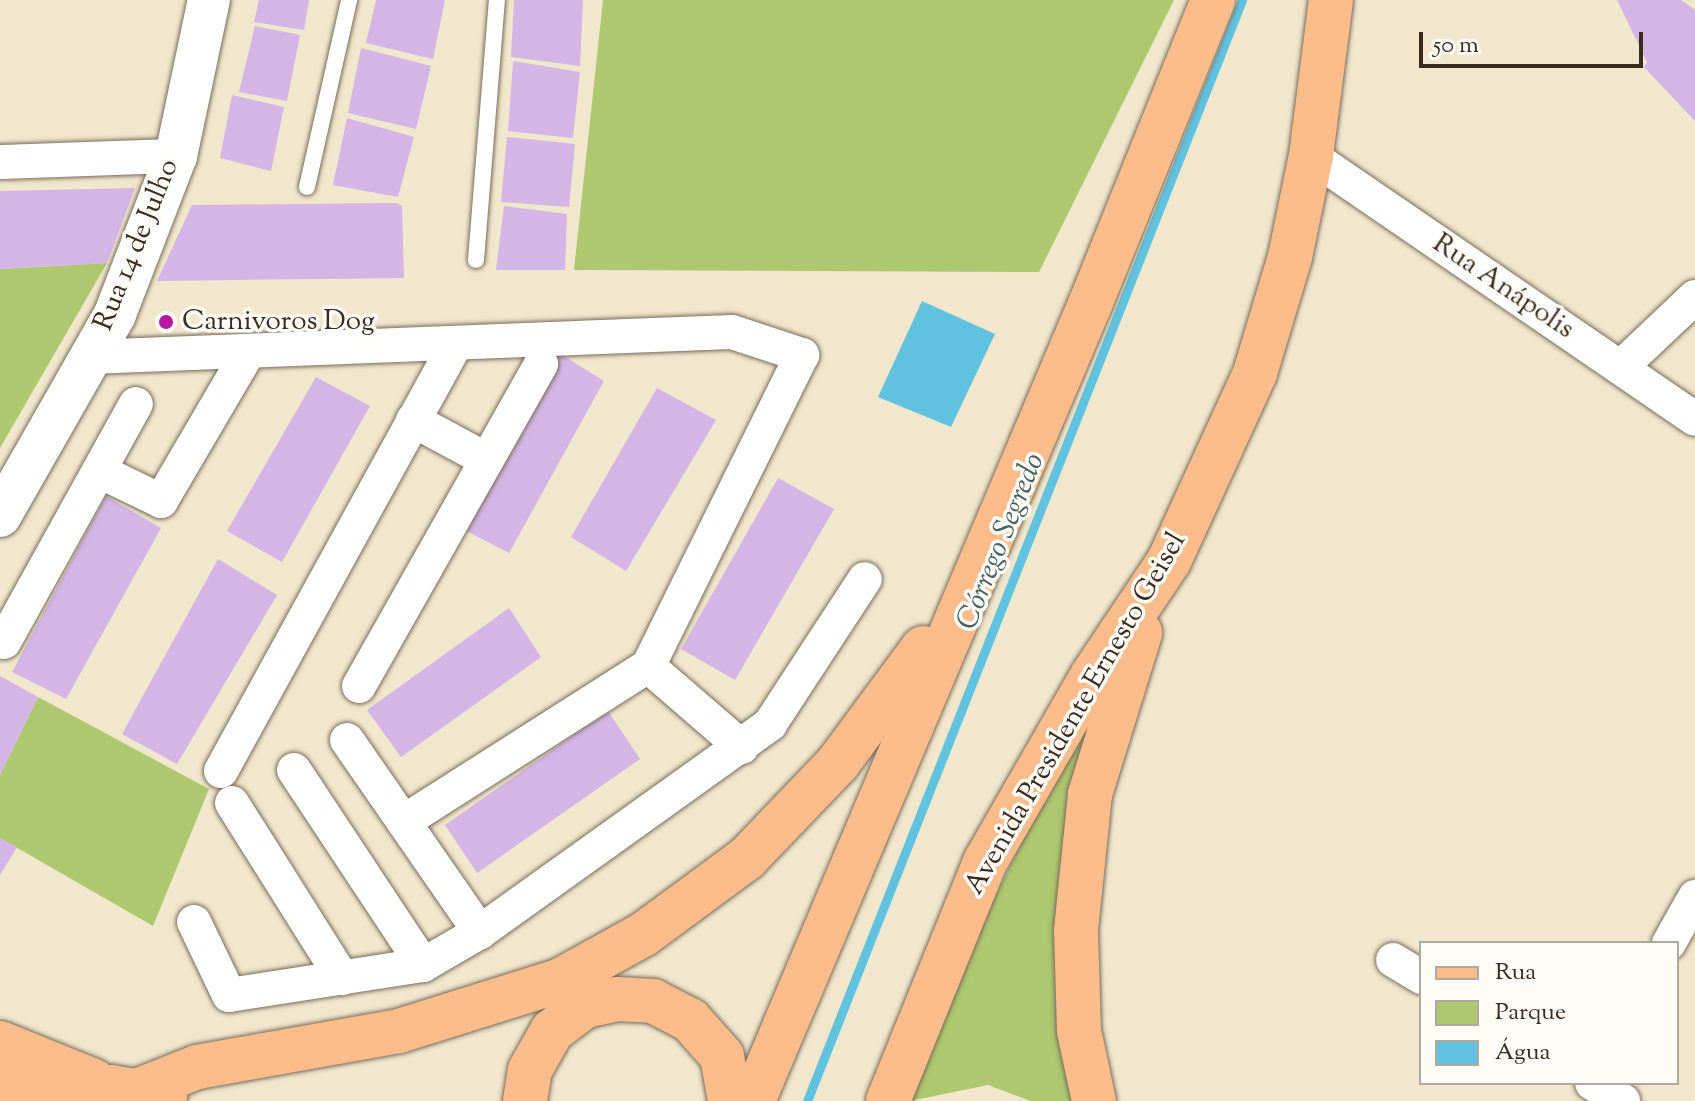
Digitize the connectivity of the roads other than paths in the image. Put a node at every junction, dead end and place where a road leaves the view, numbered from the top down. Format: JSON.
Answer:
{"nodes":[{"id":1,"x":209,"y":0,"type":"edge"},
{"id":2,"x":349,"y":0,"type":"edge"},
{"id":3,"x":497,"y":0,"type":"edge"},
{"id":4,"x":1213,"y":0,"type":"edge"},
{"id":5,"x":1331,"y":0,"type":"edge"},
{"id":6,"x":176,"y":156,"type":"junction"},
{"id":7,"x":1311,"y":156,"type":"junction"},
{"id":8,"x":0,"y":162,"type":"edge"},
{"id":9,"x":307,"y":187,"type":"dead end"},
{"id":10,"x":476,"y":260,"type":"dead end"},
{"id":11,"x":1695,"y":297,"type":"edge"},
{"id":12,"x":456,"y":343,"type":"junction"},
{"id":13,"x":249,"y":351,"type":"junction"},
{"id":14,"x":89,"y":357,"type":"junction"},
{"id":15,"x":541,"y":364,"type":"dead end"},
{"id":16,"x":1621,"y":367,"type":"junction"},
{"id":17,"x":136,"y":404,"type":"dead end"},
{"id":18,"x":1695,"y":419,"type":"edge"},
{"id":19,"x":413,"y":420,"type":"junction"},
{"id":20,"x":487,"y":460,"type":"junction"},
{"id":21,"x":99,"y":471,"type":"junction"},
{"id":22,"x":0,"y":516,"type":"edge"},
{"id":23,"x":989,"y":540,"type":"junction"},
{"id":24,"x":1169,"y":561,"type":"junction"},
{"id":25,"x":865,"y":579,"type":"dead end"},
{"id":26,"x":4,"y":642,"type":"dead end"},
{"id":27,"x":648,"y":666,"type":"junction"},
{"id":28,"x":359,"y":686,"type":"dead end"},
{"id":29,"x":347,"y":740,"type":"dead end"},
{"id":30,"x":742,"y":747,"type":"junction"},
{"id":31,"x":294,"y":770,"type":"dead end"},
{"id":32,"x":403,"y":822,"type":"junction"},
{"id":33,"x":1695,"y":897,"type":"edge"},
{"id":34,"x":194,"y":922,"type":"dead end"},
{"id":35,"x":480,"y":932,"type":"junction"},
{"id":36,"x":1670,"y":941,"type":"edge"},
{"id":37,"x":423,"y":965,"type":"junction"},
{"id":38,"x":342,"y":978,"type":"junction"},
{"id":39,"x":0,"y":1043,"type":"edge"},
{"id":40,"x":1595,"y":1085,"type":"edge"},
{"id":41,"x":0,"y":1089,"type":"edge"},
{"id":42,"x":152,"y":1095,"type":"edge"},
{"id":43,"x":525,"y":1101,"type":"edge"},
{"id":44,"x":730,"y":1101,"type":"edge"},
{"id":45,"x":753,"y":1101,"type":"edge"},
{"id":46,"x":888,"y":1101,"type":"edge"},
{"id":47,"x":1094,"y":1101,"type":"edge"},
{"id":48,"x":1623,"y":1101,"type":"edge"}],
"edges":[{"from":1,"to":6,"type":"street","name":"Rua 14 de Julho"},
{"from":2,"to":9,"type":"lane"},
{"from":3,"to":10,"type":"lane"},
{"from":4,"to":23,"type":"main road"},
{"from":5,"to":7,"type":"main road","name":"Avenida Presidente Ernesto Geisel"},
{"from":6,"to":8,"type":"street"},
{"from":6,"to":14,"type":"street","name":"Rua 14 de Julho"},
{"from":7,"to":16,"type":"street","name":"Rua Anápolis"},
{"from":7,"to":24,"type":"main road","name":"Avenida Presidente Ernesto Geisel"},
{"from":11,"to":16,"type":"street"},
{"from":12,"to":13,"type":"street"},
{"from":12,"to":19,"type":"street"},
{"from":12,"to":27,"type":"street"},
{"from":13,"to":14,"type":"street"},
{"from":13,"to":21,"type":"street"},
{"from":14,"to":22,"type":"street","name":"Rua 14 de Julho"},
{"from":15,"to":20,"type":"street"},
{"from":16,"to":18,"type":"street","name":"Rua Anápolis"},
{"from":17,"to":21,"type":"street"},
{"from":19,"to":20,"type":"street"},
{"from":19,"to":38,"type":"street"},
{"from":20,"to":28,"type":"street"},
{"from":21,"to":26,"type":"street"},
{"from":23,"to":42,"type":"main road"},
{"from":23,"to":45,"type":"main road"},
{"from":24,"to":46,"type":"main road","name":"Avenida Presidente Ernesto Geisel"},
{"from":24,"to":47,"type":"main road"},
{"from":25,"to":30,"type":"street"},
{"from":27,"to":30,"type":"street"},
{"from":27,"to":32,"type":"street"},
{"from":29,"to":32,"type":"street"},
{"from":30,"to":35,"type":"street"},
{"from":31,"to":37,"type":"street"},
{"from":32,"to":35,"type":"street"},
{"from":33,"to":36,"type":"street"},
{"from":34,"to":38,"type":"street"},
{"from":35,"to":37,"type":"street"},
{"from":37,"to":38,"type":"street"},
{"from":39,"to":42,"type":"main road"},
{"from":40,"to":48,"type":"street"},
{"from":41,"to":42,"type":"main road"},
{"from":43,"to":44,"type":"main road"}]}
